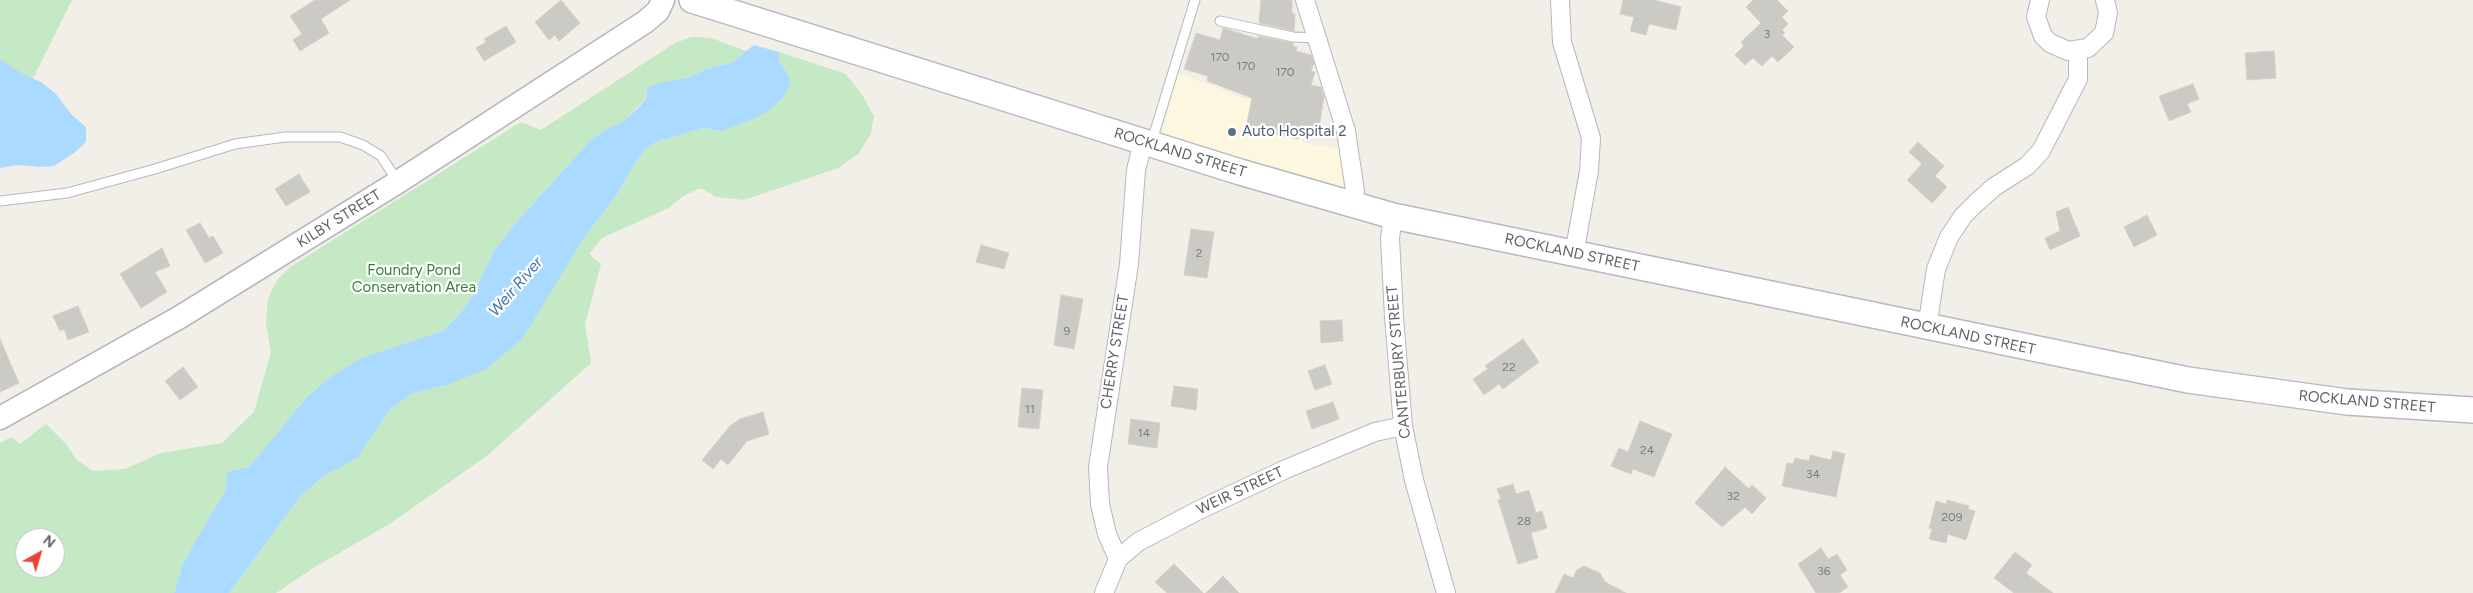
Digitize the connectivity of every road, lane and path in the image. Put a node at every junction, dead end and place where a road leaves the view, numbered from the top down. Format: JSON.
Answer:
{"nodes":[{"id":1,"x":663,"y":0,"type":"edge"},
{"id":2,"x":692,"y":0,"type":"edge"},
{"id":3,"x":1195,"y":0,"type":"edge"},
{"id":4,"x":1305,"y":0,"type":"edge"},
{"id":5,"x":1560,"y":0,"type":"edge"},
{"id":6,"x":2040,"y":0,"type":"edge"},
{"id":7,"x":2105,"y":0,"type":"edge"},
{"id":8,"x":1220,"y":20,"type":"dead end"},
{"id":9,"x":1318,"y":38,"type":"junction"},
{"id":10,"x":2078,"y":51,"type":"junction"},
{"id":11,"x":1147,"y":143,"type":"junction"},
{"id":12,"x":398,"y":182,"type":"junction"},
{"id":13,"x":0,"y":201,"type":"edge"},
{"id":14,"x":1354,"y":205,"type":"junction"},
{"id":15,"x":1393,"y":216,"type":"junction"},
{"id":16,"x":1574,"y":254,"type":"junction"},
{"id":17,"x":1927,"y":328,"type":"junction"},
{"id":18,"x":2473,"y":410,"type":"edge"},
{"id":19,"x":0,"y":418,"type":"edge"},
{"id":20,"x":1403,"y":426,"type":"junction"},
{"id":21,"x":1118,"y":559,"type":"junction"},
{"id":22,"x":1104,"y":593,"type":"edge"},
{"id":23,"x":1446,"y":593,"type":"edge"}],
"edges":[{"from":1,"to":12,"type":"street","name":"KILBY STREET"},
{"from":2,"to":11,"type":"main road","name":"ROCKLAND STREET"},
{"from":3,"to":11,"type":"lane"},
{"from":4,"to":9,"type":"street"},
{"from":5,"to":16,"type":"street"},
{"from":6,"to":10,"type":"street"},
{"from":7,"to":10,"type":"street"},
{"from":8,"to":9,"type":"lane"},
{"from":9,"to":14,"type":"street"},
{"from":10,"to":17,"type":"street"},
{"from":11,"to":14,"type":"main road","name":"ROCKLAND STREET"},
{"from":11,"to":21,"type":"street","name":"CHERRY STREET"},
{"from":12,"to":13,"type":"lane"},
{"from":12,"to":19,"type":"street","name":"KILBY STREET"},
{"from":14,"to":15,"type":"main road","name":"ROCKLAND STREET"},
{"from":15,"to":16,"type":"main road","name":"ROCKLAND STREET"},
{"from":15,"to":20,"type":"street","name":"CANTERBURY STREET"},
{"from":16,"to":17,"type":"main road","name":"ROCKLAND STREET"},
{"from":17,"to":18,"type":"main road","name":"ROCKLAND STREET"},
{"from":20,"to":21,"type":"street","name":"WEIR STREET"},
{"from":20,"to":23,"type":"street","name":"CANTERBURY STREET"},
{"from":21,"to":22,"type":"street","name":"WEIR STREET"}]}
